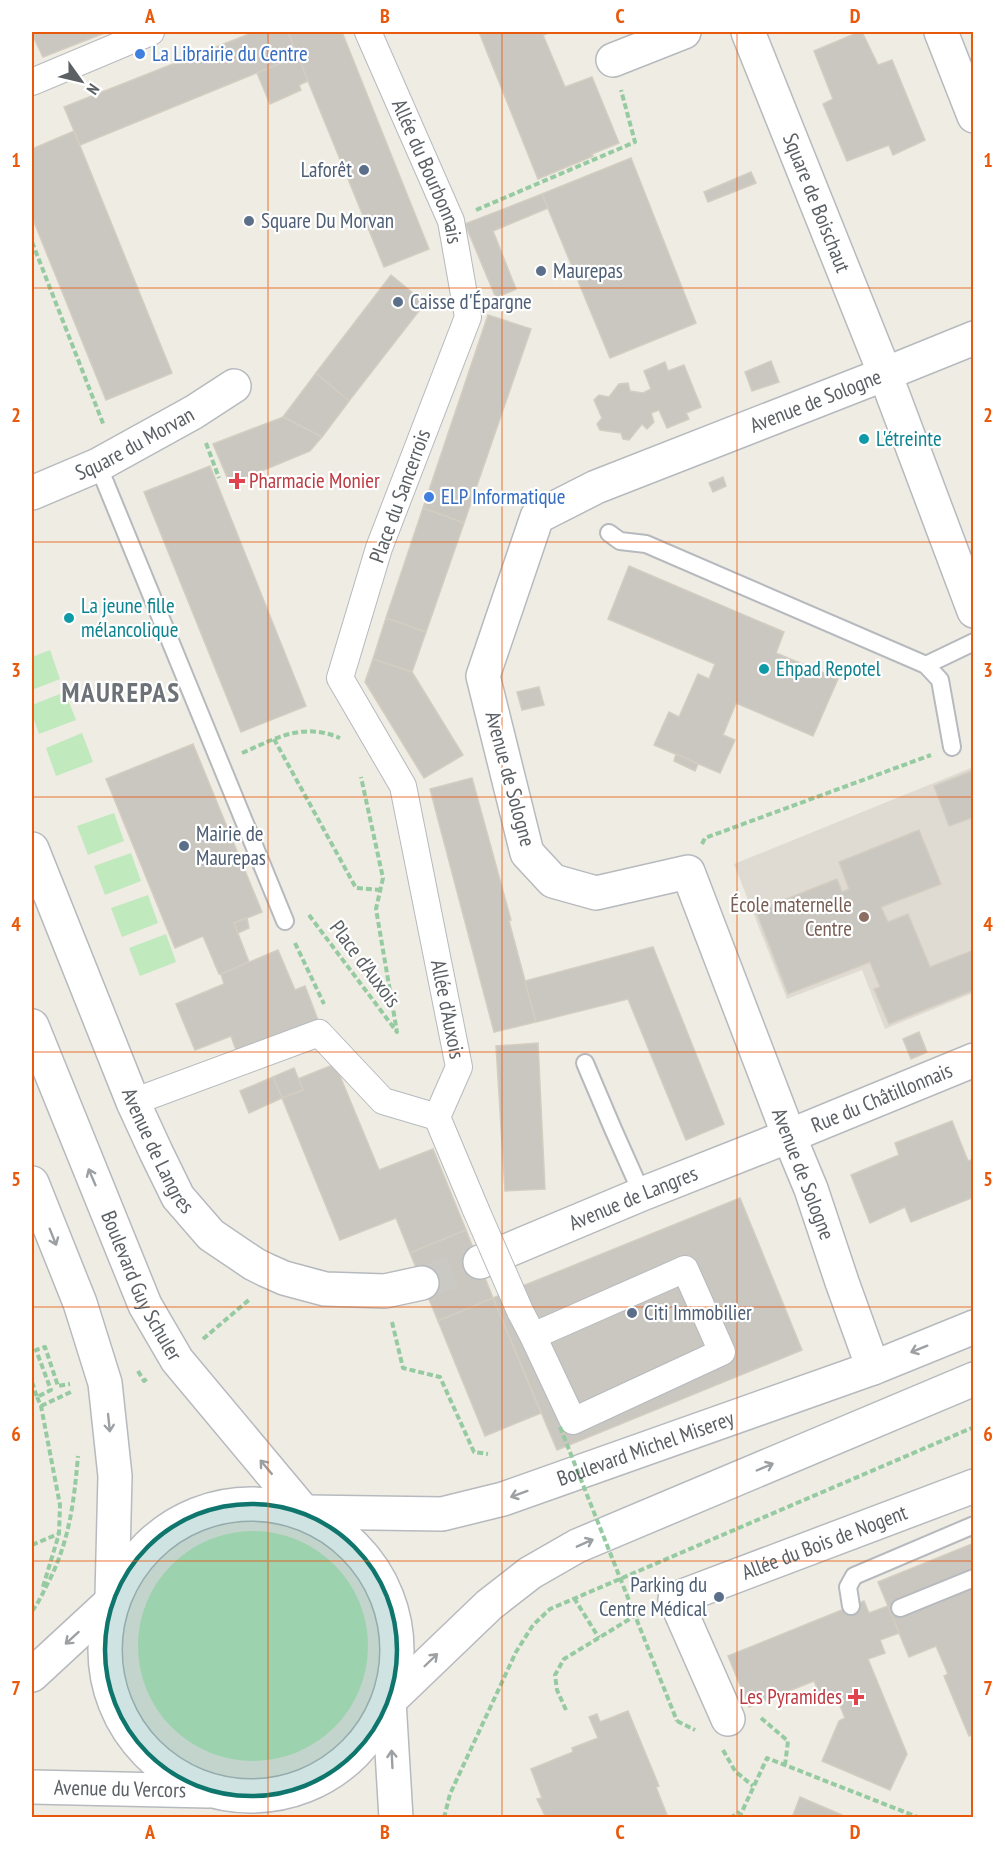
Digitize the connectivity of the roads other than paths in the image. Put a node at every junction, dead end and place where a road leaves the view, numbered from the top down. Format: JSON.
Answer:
{"nodes":[{"id":1,"x":151,"y":32,"type":"edge"},
{"id":2,"x":368,"y":32,"type":"edge"},
{"id":3,"x":684,"y":32,"type":"edge"},
{"id":4,"x":748,"y":32,"type":"edge"},
{"id":5,"x":940,"y":32,"type":"edge"},
{"id":6,"x":612,"y":60,"type":"road end"},
{"id":7,"x":32,"y":82,"type":"edge"},
{"id":8,"x":974,"y":116,"type":"edge"},
{"id":9,"x":468,"y":317,"type":"joint"},
{"id":10,"x":974,"y":338,"type":"edge"},
{"id":11,"x":885,"y":374,"type":"junction"},
{"id":12,"x":234,"y":386,"type":"dead end"},
{"id":13,"x":98,"y":465,"type":"junction"},
{"id":14,"x":32,"y":493,"type":"edge"},
{"id":15,"x":609,"y":533,"type":"dead end"},
{"id":16,"x":974,"y":611,"type":"edge"},
{"id":17,"x":974,"y":642,"type":"edge"},
{"id":18,"x":926,"y":665,"type":"junction"},
{"id":19,"x":340,"y":678,"type":"joint"},
{"id":20,"x":952,"y":747,"type":"road end"},
{"id":21,"x":32,"y":849,"type":"edge"},
{"id":22,"x":282,"y":914,"type":"road end"},
{"id":23,"x":32,"y":1026,"type":"edge"},
{"id":24,"x":974,"y":1060,"type":"edge"},
{"id":25,"x":585,"y":1063,"type":"dead end"},
{"id":26,"x":133,"y":1102,"type":"junction"},
{"id":27,"x":437,"y":1117,"type":"junction"},
{"id":28,"x":789,"y":1137,"type":"junction"},
{"id":29,"x":32,"y":1183,"type":"edge"},
{"id":30,"x":642,"y":1194,"type":"junction"},
{"id":31,"x":480,"y":1262,"type":"tunnel mouth"},
{"id":32,"x":422,"y":1283,"type":"tunnel mouth"},
{"id":33,"x":974,"y":1327,"type":"edge"},
{"id":34,"x":533,"y":1336,"type":"junction"},
{"id":35,"x":873,"y":1368,"type":"junction"},
{"id":36,"x":974,"y":1379,"type":"edge"},
{"id":37,"x":973,"y":1489,"type":"edge"},
{"id":38,"x":304,"y":1512,"type":"junction"},
{"id":39,"x":974,"y":1525,"type":"edge"},
{"id":40,"x":974,"y":1578,"type":"edge"},
{"id":41,"x":112,"y":1601,"type":"junction"},
{"id":42,"x":851,"y":1606,"type":"dead end"},
{"id":43,"x":900,"y":1608,"type":"dead end"},
{"id":44,"x":32,"y":1675,"type":"edge"},
{"id":45,"x":389,"y":1701,"type":"junction"},
{"id":46,"x":728,"y":1719,"type":"road end"},
{"id":47,"x":32,"y":1787,"type":"edge"},
{"id":48,"x":208,"y":1791,"type":"junction"},
{"id":49,"x":230,"y":1818,"type":"edge"},
{"id":50,"x":396,"y":1818,"type":"edge"}],
"edges":[{"from":1,"to":7,"type":"street"},
{"from":2,"to":9,"type":"street","name":"Allée du Bourbonnais"},
{"from":3,"to":6,"type":"street"},
{"from":4,"to":11,"type":"street","name":"Square de Boischaut"},
{"from":5,"to":8,"type":"street"},
{"from":9,"to":19,"type":"street","name":"Place du Sancerrois"},
{"from":10,"to":11,"type":"street","name":"Avenue de Sologne"},
{"from":11,"to":16,"type":"street","name":"Square de Boischaut"},
{"from":11,"to":28,"type":"street","name":"Avenue de Sologne"},
{"from":12,"to":13,"type":"street","name":"Square du Morvan"},
{"from":13,"to":14,"type":"street","name":"Square du Morvan"},
{"from":13,"to":22,"type":"lane"},
{"from":15,"to":18,"type":"lane"},
{"from":17,"to":18,"type":"lane"},
{"from":18,"to":20,"type":"lane"},
{"from":19,"to":27,"type":"street","name":"Allée d'Auxois"},
{"from":21,"to":26,"type":"street","name":"Avenue de Langres"},
{"from":38,"to":23,"type":"street","name":"Boulevard Guy Schuler","one_way":true},
{"from":24,"to":28,"type":"street","name":"Rue du Châtillonnais"},
{"from":25,"to":30,"type":"lane"},
{"from":26,"to":27,"type":"street"},
{"from":26,"to":32,"type":"street","name":"Avenue de Langres"},
{"from":27,"to":34,"type":"street","bridge":true},
{"from":28,"to":30,"type":"street","name":"Avenue de Langres"},
{"from":28,"to":35,"type":"street","name":"Avenue de Sologne"},
{"from":29,"to":41,"type":"street","one_way":true},
{"from":30,"to":31,"type":"street","name":"Avenue de Langres"},
{"from":33,"to":35,"type":"street","name":"Boulevard Michel Miserey","one_way":true},
{"from":34,"to":34,"type":"street"},
{"from":35,"to":38,"type":"street","name":"Boulevard Michel Miserey","one_way":true},
{"from":45,"to":36,"type":"street","one_way":true},
{"from":37,"to":46,"type":"street","name":"Allée du Bois de Nogent"},
{"from":38,"to":41,"type":"street"},
{"from":38,"to":45,"type":"street"},
{"from":39,"to":42,"type":"lane"},
{"from":40,"to":43,"type":"lane"},
{"from":41,"to":44,"type":"street","one_way":true},
{"from":41,"to":48,"type":"street"},
{"from":45,"to":48,"type":"street"},
{"from":50,"to":45,"type":"street","one_way":true},
{"from":47,"to":48,"type":"street","name":"Avenue du Vercors"},
{"from":48,"to":49,"type":"street"}]}
